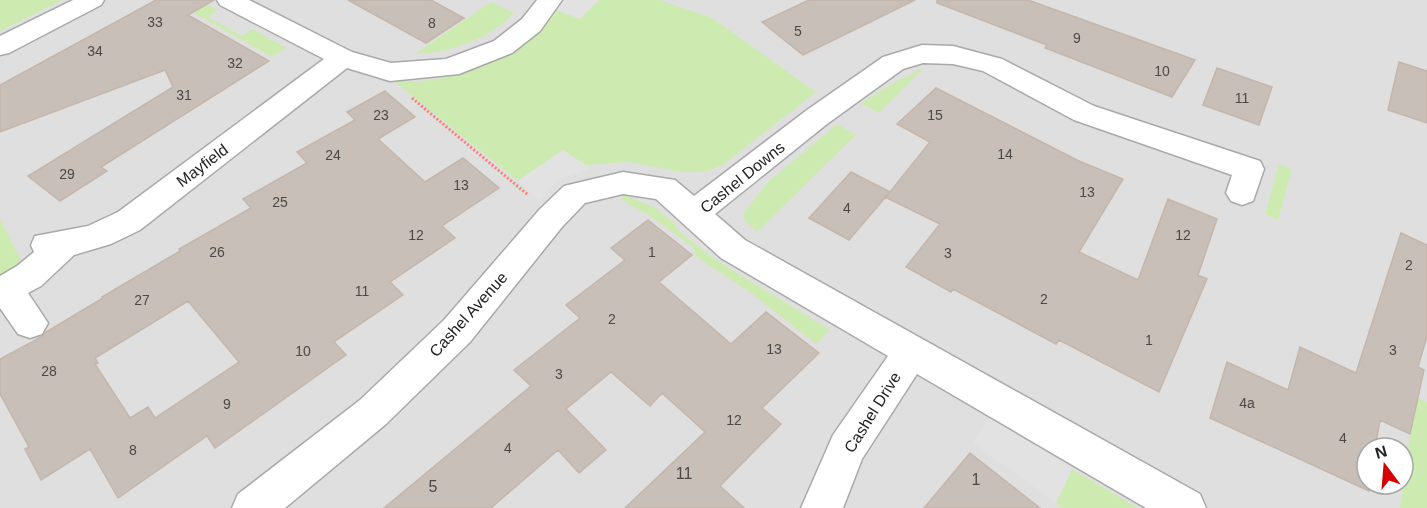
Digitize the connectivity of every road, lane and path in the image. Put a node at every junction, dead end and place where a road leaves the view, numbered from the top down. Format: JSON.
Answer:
{"nodes":[{"id":1,"x":92,"y":0,"type":"edge"},
{"id":2,"x":229,"y":0,"type":"edge"},
{"id":3,"x":549,"y":0,"type":"edge"},
{"id":4,"x":0,"y":47,"type":"edge"},
{"id":5,"x":357,"y":62,"type":"junction"},
{"id":6,"x":1242,"y":193,"type":"dead end"},
{"id":7,"x":695,"y":213,"type":"junction"},
{"id":8,"x":551,"y":218,"type":"junction"},
{"id":9,"x":30,"y":323,"type":"dead end"},
{"id":10,"x":912,"y":351,"type":"junction"},
{"id":11,"x":253,"y":508,"type":"edge"},
{"id":12,"x":822,"y":508,"type":"edge"},
{"id":13,"x":1185,"y":508,"type":"edge"}],
"edges":[{"from":1,"to":4,"type":"street"},
{"from":2,"to":5,"type":"street"},
{"from":3,"to":5,"type":"street"},
{"from":5,"to":8,"type":"path"},
{"from":5,"to":9,"type":"street","name":"Mayfield"},
{"from":6,"to":7,"type":"street","name":"Cashel Downs"},
{"from":7,"to":8,"type":"street","name":"Cashel Avenue"},
{"from":7,"to":10,"type":"street","name":"Cashel Downs"},
{"from":8,"to":11,"type":"street","name":"Cashel Avenue"},
{"from":10,"to":12,"type":"street","name":"Cashel Drive"},
{"from":10,"to":13,"type":"street","name":"Cashel Downs"}]}
